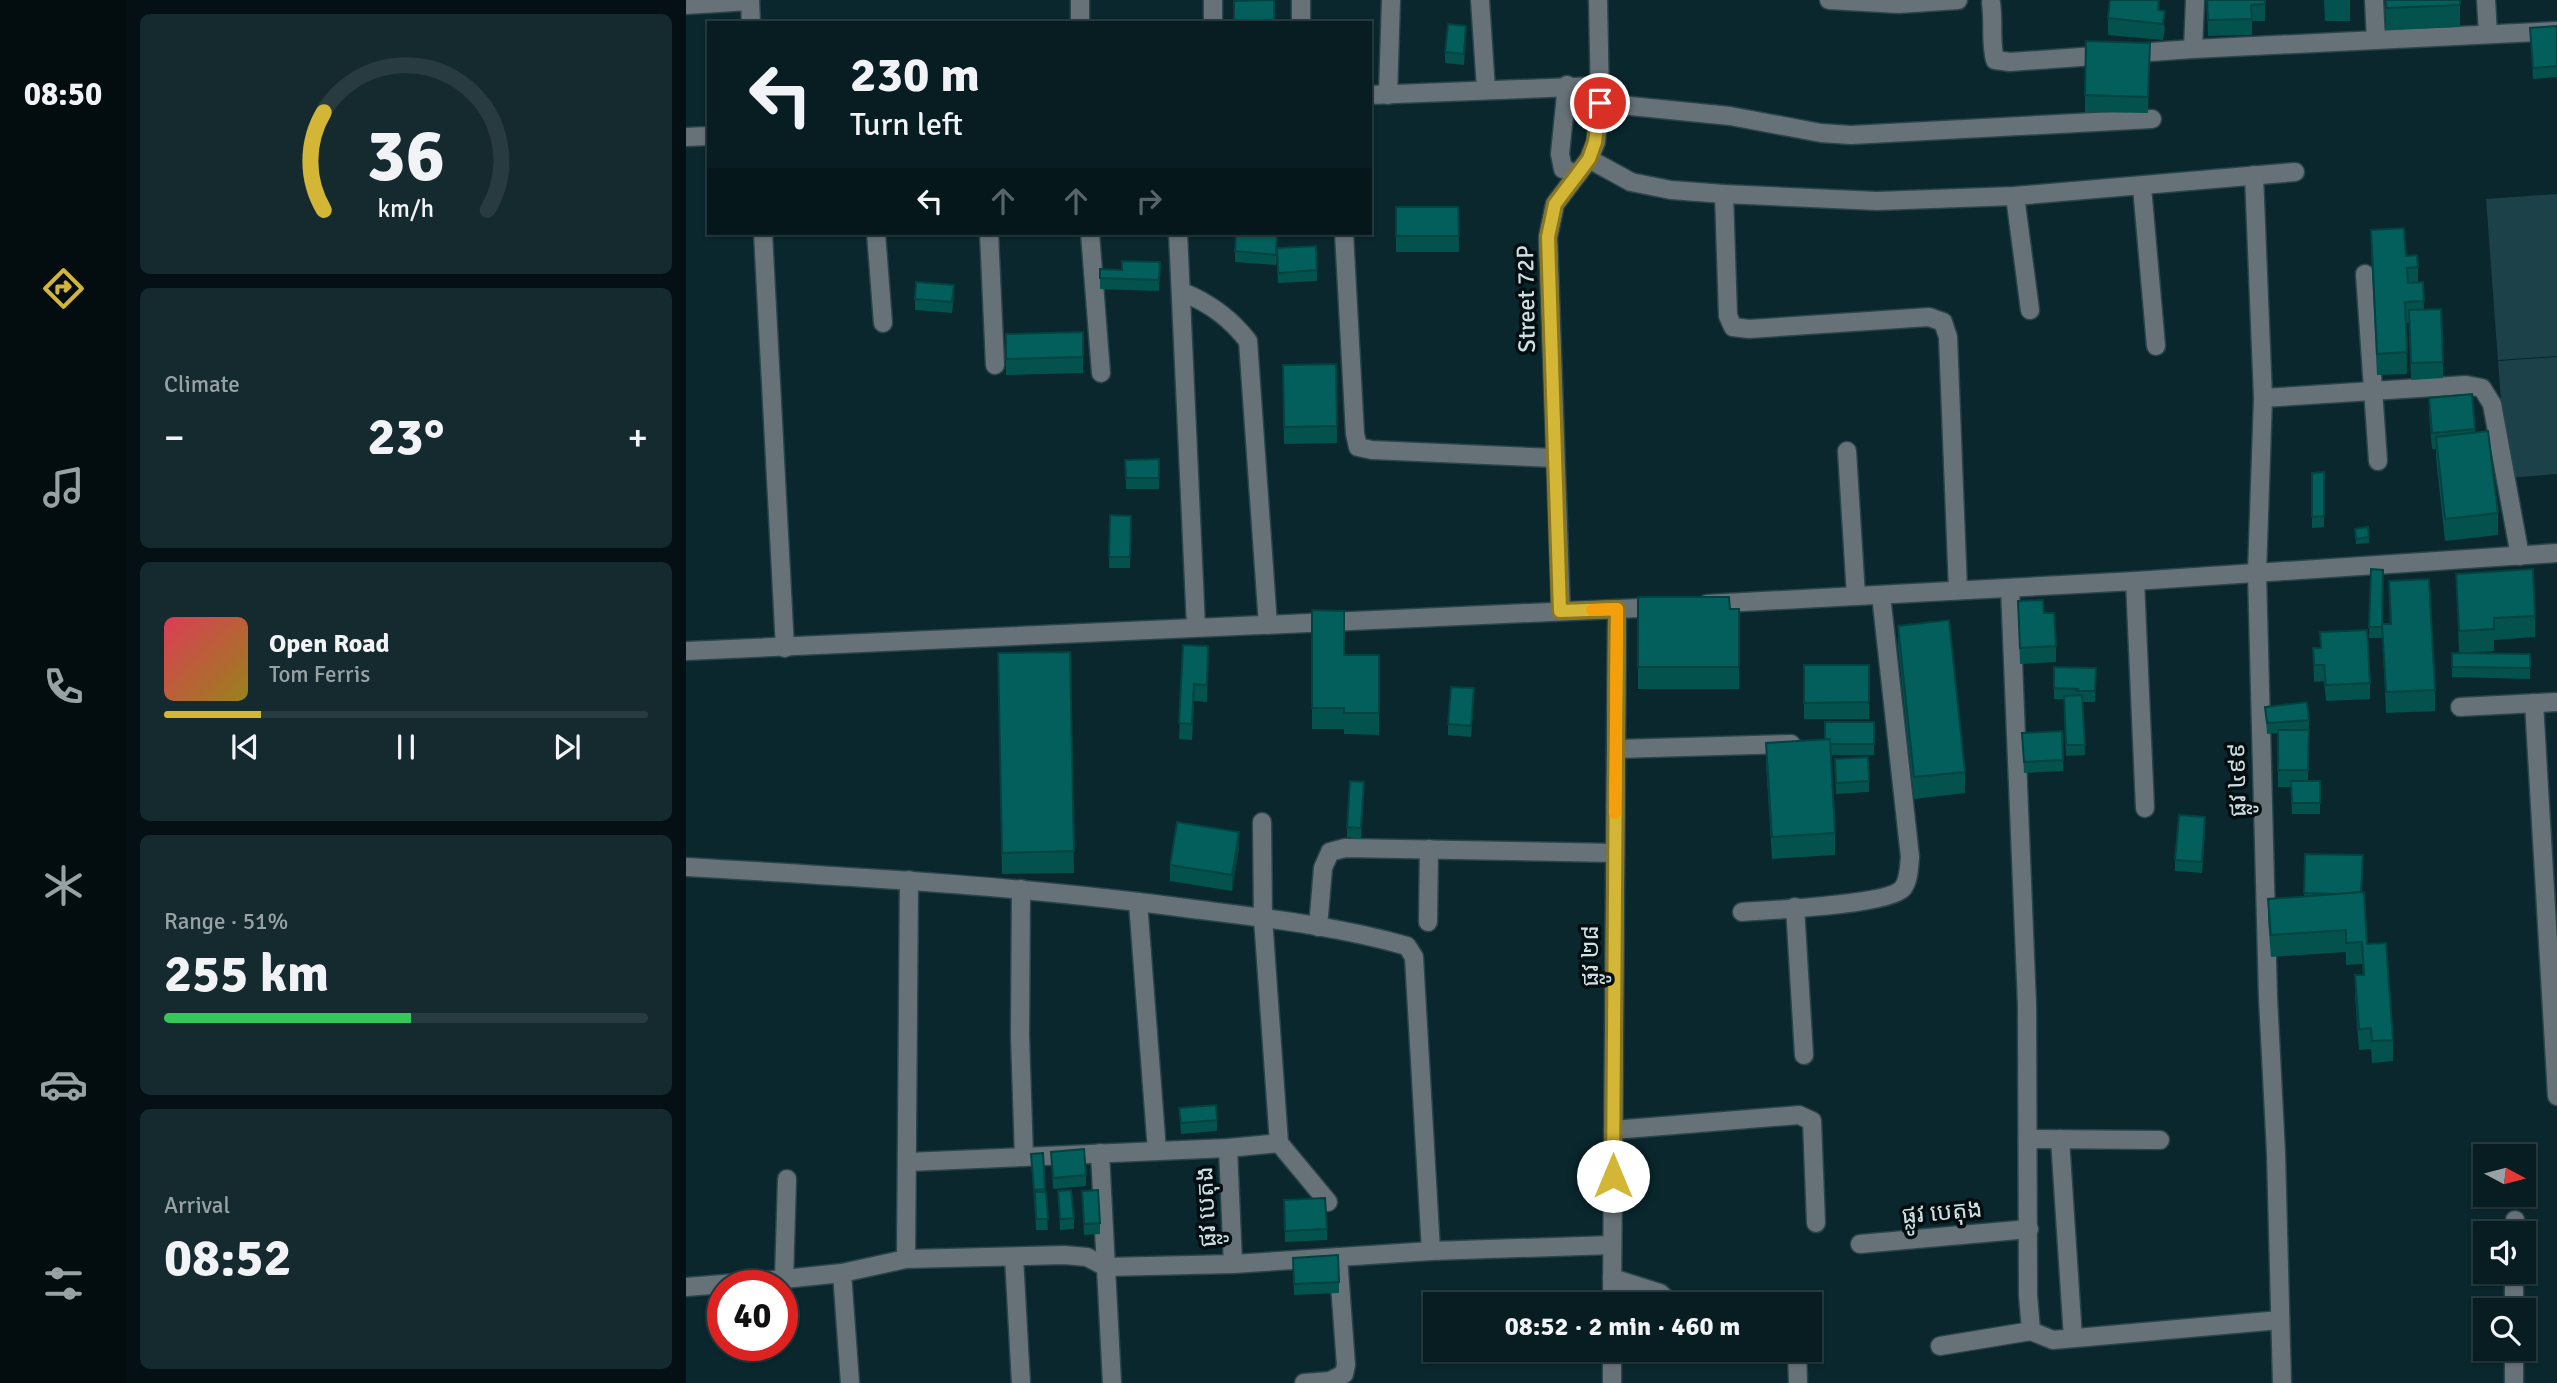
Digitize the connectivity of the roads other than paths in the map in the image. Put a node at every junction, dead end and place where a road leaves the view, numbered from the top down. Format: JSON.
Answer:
{"nodes":[{"id":1,"x":1080,"y":0,"type":"edge"},
{"id":2,"x":1213,"y":0,"type":"edge"},
{"id":3,"x":1301,"y":0,"type":"edge"},
{"id":4,"x":1391,"y":0,"type":"edge"},
{"id":5,"x":1480,"y":0,"type":"edge"},
{"id":6,"x":1598,"y":0,"type":"edge"},
{"id":7,"x":1829,"y":0,"type":"edge"},
{"id":8,"x":1958,"y":0,"type":"edge"},
{"id":9,"x":2195,"y":0,"type":"edge"},
{"id":10,"x":2374,"y":0,"type":"edge"},
{"id":11,"x":2486,"y":0,"type":"edge"},
{"id":12,"x":750,"y":1,"type":"edge"},
{"id":13,"x":1990,"y":1,"type":"edge"},
{"id":14,"x":686,"y":5,"type":"edge"},
{"id":15,"x":751,"y":21,"type":"edge"},
{"id":16,"x":1080,"y":21,"type":"edge"},
{"id":17,"x":1213,"y":21,"type":"edge"},
{"id":18,"x":1301,"y":21,"type":"edge"},
{"id":19,"x":2557,"y":31,"type":"edge"},
{"id":20,"x":2488,"y":34,"type":"junction"},
{"id":21,"x":2376,"y":40,"type":"junction"},
{"id":22,"x":2193,"y":49,"type":"junction"},
{"id":23,"x":1567,"y":85,"type":"junction"},
{"id":24,"x":1486,"y":89,"type":"junction"},
{"id":25,"x":1600,"y":94,"type":"junction"},
{"id":26,"x":1379,"y":95,"type":"edge"},
{"id":27,"x":2152,"y":119,"type":"dead end"},
{"id":28,"x":707,"y":136,"type":"edge"},
{"id":29,"x":686,"y":137,"type":"edge"},
{"id":30,"x":1589,"y":159,"type":"junction"},
{"id":31,"x":2295,"y":172,"type":"dead end"},
{"id":32,"x":1578,"y":174,"type":"junction"},
{"id":33,"x":2253,"y":175,"type":"junction"},
{"id":34,"x":2142,"y":187,"type":"junction"},
{"id":35,"x":1724,"y":194,"type":"junction"},
{"id":36,"x":2015,"y":196,"type":"junction"},
{"id":37,"x":763,"y":235,"type":"edge"},
{"id":38,"x":876,"y":235,"type":"edge"},
{"id":39,"x":989,"y":235,"type":"edge"},
{"id":40,"x":1090,"y":235,"type":"edge"},
{"id":41,"x":1178,"y":235,"type":"edge"},
{"id":42,"x":1344,"y":235,"type":"edge"},
{"id":43,"x":2365,"y":274,"type":"dead end"},
{"id":44,"x":1182,"y":292,"type":"junction"},
{"id":45,"x":2031,"y":310,"type":"dead end"},
{"id":46,"x":883,"y":323,"type":"dead end"},
{"id":47,"x":2156,"y":346,"type":"dead end"},
{"id":48,"x":995,"y":365,"type":"dead end"},
{"id":49,"x":1101,"y":373,"type":"dead end"},
{"id":50,"x":2373,"y":391,"type":"junction"},
{"id":51,"x":2263,"y":398,"type":"junction"},
{"id":52,"x":1847,"y":451,"type":"dead end"},
{"id":53,"x":1555,"y":458,"type":"junction"},
{"id":54,"x":2378,"y":461,"type":"dead end"},
{"id":55,"x":2557,"y":553,"type":"edge"},
{"id":56,"x":2520,"y":556,"type":"junction"},
{"id":57,"x":2257,"y":573,"type":"junction"},
{"id":58,"x":2136,"y":581,"type":"junction"},
{"id":59,"x":2010,"y":587,"type":"junction"},
{"id":60,"x":1958,"y":590,"type":"junction"},
{"id":61,"x":1881,"y":595,"type":"junction"},
{"id":62,"x":1856,"y":596,"type":"junction"},
{"id":63,"x":1617,"y":609,"type":"junction"},
{"id":64,"x":1560,"y":611,"type":"junction"},
{"id":65,"x":1268,"y":625,"type":"junction"},
{"id":66,"x":1196,"y":627,"type":"junction"},
{"id":67,"x":785,"y":648,"type":"junction"},
{"id":68,"x":686,"y":651,"type":"edge"},
{"id":69,"x":2557,"y":702,"type":"edge"},
{"id":70,"x":2534,"y":703,"type":"junction"},
{"id":71,"x":2460,"y":707,"type":"dead end"},
{"id":72,"x":1804,"y":744,"type":"edge"},
{"id":73,"x":1616,"y":749,"type":"junction"},
{"id":74,"x":2145,"y":808,"type":"dead end"},
{"id":75,"x":1262,"y":822,"type":"dead end"},
{"id":76,"x":1429,"y":849,"type":"junction"},
{"id":77,"x":1615,"y":853,"type":"junction"},
{"id":78,"x":686,"y":867,"type":"edge"},
{"id":79,"x":909,"y":880,"type":"junction"},
{"id":80,"x":1021,"y":889,"type":"junction"},
{"id":81,"x":1138,"y":902,"type":"junction"},
{"id":82,"x":1795,"y":907,"type":"junction"},
{"id":83,"x":1742,"y":912,"type":"dead end"},
{"id":84,"x":1263,"y":918,"type":"junction"},
{"id":85,"x":1429,"y":922,"type":"dead end"},
{"id":86,"x":1318,"y":927,"type":"junction"},
{"id":87,"x":1804,"y":1055,"type":"dead end"},
{"id":88,"x":2557,"y":1096,"type":"edge"},
{"id":89,"x":1613,"y":1130,"type":"junction"},
{"id":90,"x":2029,"y":1139,"type":"junction"},
{"id":91,"x":2060,"y":1139,"type":"junction"},
{"id":92,"x":2161,"y":1140,"type":"dead end"},
{"id":93,"x":1279,"y":1143,"type":"junction"},
{"id":94,"x":1228,"y":1148,"type":"junction"},
{"id":95,"x":1157,"y":1151,"type":"junction"},
{"id":96,"x":1100,"y":1153,"type":"junction"},
{"id":97,"x":1024,"y":1157,"type":"junction"},
{"id":98,"x":908,"y":1162,"type":"junction"},
{"id":99,"x":786,"y":1179,"type":"dead end"},
{"id":100,"x":1328,"y":1202,"type":"edge"},
{"id":101,"x":1816,"y":1223,"type":"dead end"},
{"id":102,"x":2029,"y":1229,"type":"junction"},
{"id":103,"x":1860,"y":1244,"type":"dead end"},
{"id":104,"x":1612,"y":1245,"type":"junction"},
{"id":105,"x":1431,"y":1251,"type":"junction"},
{"id":106,"x":1338,"y":1257,"type":"junction"},
{"id":107,"x":1014,"y":1258,"type":"junction"},
{"id":108,"x":906,"y":1259,"type":"junction"},
{"id":109,"x":1233,"y":1264,"type":"junction"},
{"id":110,"x":1106,"y":1267,"type":"junction"},
{"id":111,"x":784,"y":1270,"type":"edge"},
{"id":112,"x":842,"y":1273,"type":"junction"},
{"id":113,"x":798,"y":1278,"type":"edge"},
{"id":114,"x":1612,"y":1278,"type":"junction"},
{"id":115,"x":707,"y":1284,"type":"edge"},
{"id":116,"x":686,"y":1286,"type":"edge"},
{"id":117,"x":1612,"y":1292,"type":"edge"},
{"id":118,"x":1657,"y":1292,"type":"edge"},
{"id":119,"x":2280,"y":1320,"type":"junction"},
{"id":120,"x":2031,"y":1331,"type":"junction"},
{"id":121,"x":2073,"y":1338,"type":"junction"},
{"id":122,"x":1940,"y":1346,"type":"dead end"},
{"id":123,"x":2514,"y":1361,"type":"edge"},
{"id":124,"x":1612,"y":1362,"type":"edge"},
{"id":125,"x":1797,"y":1362,"type":"edge"},
{"id":126,"x":850,"y":1383,"type":"edge"},
{"id":127,"x":1021,"y":1383,"type":"edge"},
{"id":128,"x":1112,"y":1383,"type":"edge"},
{"id":129,"x":1304,"y":1383,"type":"edge"},
{"id":130,"x":1612,"y":1383,"type":"edge"},
{"id":131,"x":1798,"y":1383,"type":"edge"},
{"id":132,"x":2282,"y":1383,"type":"edge"},
{"id":133,"x":2514,"y":1383,"type":"edge"}],
"edges":[{"from":1,"to":16,"type":"street"},
{"from":2,"to":17,"type":"street"},
{"from":3,"to":18,"type":"street"},
{"from":4,"to":26,"type":"street"},
{"from":5,"to":24,"type":"street"},
{"from":6,"to":25,"type":"street","name":"Street 72P"},
{"from":7,"to":8,"type":"street"},
{"from":9,"to":22,"type":"street"},
{"from":10,"to":21,"type":"street"},
{"from":11,"to":20,"type":"street"},
{"from":12,"to":14,"type":"street"},
{"from":12,"to":15,"type":"street"},
{"from":13,"to":22,"type":"street"},
{"from":19,"to":20,"type":"street"},
{"from":20,"to":21,"type":"street"},
{"from":21,"to":22,"type":"street"},
{"from":23,"to":24,"type":"street"},
{"from":23,"to":25,"type":"street"},
{"from":23,"to":32,"type":"street"},
{"from":24,"to":26,"type":"street"},
{"from":25,"to":27,"type":"street"},
{"from":25,"to":30,"type":"street","name":"Street 72P"},
{"from":28,"to":29,"type":"street"},
{"from":30,"to":32,"type":"street","name":"Street 72P"},
{"from":30,"to":35,"type":"street"},
{"from":31,"to":33,"type":"street"},
{"from":32,"to":53,"type":"street","name":"Street 72P"},
{"from":33,"to":34,"type":"street"},
{"from":33,"to":51,"type":"street","name":"ផ្លូវ ៤៩៩"},
{"from":34,"to":36,"type":"street"},
{"from":34,"to":47,"type":"street"},
{"from":35,"to":36,"type":"street"},
{"from":35,"to":60,"type":"street"},
{"from":36,"to":45,"type":"street"},
{"from":37,"to":67,"type":"street"},
{"from":38,"to":46,"type":"street"},
{"from":39,"to":48,"type":"street"},
{"from":40,"to":49,"type":"street"},
{"from":41,"to":44,"type":"street"},
{"from":42,"to":53,"type":"street"},
{"from":43,"to":50,"type":"street"},
{"from":44,"to":65,"type":"street"},
{"from":44,"to":66,"type":"street"},
{"from":50,"to":51,"type":"street"},
{"from":50,"to":54,"type":"street"},
{"from":50,"to":56,"type":"street"},
{"from":51,"to":57,"type":"street","name":"ផ្លូវ ៤៩៩"},
{"from":52,"to":62,"type":"street"},
{"from":53,"to":64,"type":"street","name":"Street 72P"},
{"from":55,"to":56,"type":"street"},
{"from":56,"to":57,"type":"street"},
{"from":57,"to":58,"type":"street"},
{"from":57,"to":119,"type":"street","name":"ផ្លូវ ៤៩៩"},
{"from":58,"to":59,"type":"street"},
{"from":58,"to":74,"type":"street"},
{"from":59,"to":60,"type":"street"},
{"from":59,"to":90,"type":"street"},
{"from":60,"to":61,"type":"street"},
{"from":61,"to":62,"type":"street"},
{"from":61,"to":82,"type":"street"},
{"from":62,"to":63,"type":"street"},
{"from":63,"to":64,"type":"street"},
{"from":63,"to":73,"type":"street","name":"ផ្លូវ ២៨"},
{"from":64,"to":65,"type":"street"},
{"from":65,"to":66,"type":"street"},
{"from":66,"to":67,"type":"street"},
{"from":67,"to":68,"type":"street"},
{"from":69,"to":70,"type":"street"},
{"from":70,"to":71,"type":"street"},
{"from":70,"to":88,"type":"street"},
{"from":72,"to":73,"type":"street"},
{"from":73,"to":77,"type":"street","name":"ផ្លូវ ២៨"},
{"from":75,"to":84,"type":"street"},
{"from":76,"to":77,"type":"street"},
{"from":76,"to":85,"type":"street"},
{"from":76,"to":86,"type":"street"},
{"from":77,"to":89,"type":"street","name":"ផ្លូវ ២៨"},
{"from":78,"to":79,"type":"street"},
{"from":79,"to":80,"type":"street"},
{"from":79,"to":98,"type":"street"},
{"from":80,"to":81,"type":"street"},
{"from":80,"to":97,"type":"street"},
{"from":81,"to":84,"type":"street"},
{"from":81,"to":95,"type":"street"},
{"from":82,"to":83,"type":"street"},
{"from":82,"to":87,"type":"street"},
{"from":84,"to":86,"type":"street"},
{"from":84,"to":93,"type":"street"},
{"from":86,"to":105,"type":"street"},
{"from":89,"to":101,"type":"street"},
{"from":89,"to":104,"type":"street","name":"ផ្លូវ ២៨"},
{"from":90,"to":91,"type":"street"},
{"from":90,"to":102,"type":"street"},
{"from":91,"to":92,"type":"street"},
{"from":91,"to":121,"type":"street"},
{"from":93,"to":94,"type":"street"},
{"from":93,"to":100,"type":"street"},
{"from":94,"to":95,"type":"street"},
{"from":94,"to":109,"type":"street","name":"ផ្លូវ បេតុង"},
{"from":95,"to":96,"type":"street"},
{"from":96,"to":97,"type":"street"},
{"from":96,"to":110,"type":"street"},
{"from":97,"to":98,"type":"street"},
{"from":98,"to":108,"type":"street"},
{"from":99,"to":111,"type":"street"},
{"from":102,"to":103,"type":"street","name":"ផ្លូវ បេតុង"},
{"from":102,"to":120,"type":"street"},
{"from":104,"to":105,"type":"street"},
{"from":104,"to":114,"type":"street","name":"ផ្លូវ ២៨"},
{"from":105,"to":106,"type":"street"},
{"from":106,"to":109,"type":"street"},
{"from":106,"to":129,"type":"street"},
{"from":107,"to":108,"type":"street"},
{"from":107,"to":110,"type":"street"},
{"from":107,"to":127,"type":"street"},
{"from":108,"to":112,"type":"street"},
{"from":109,"to":110,"type":"street"},
{"from":110,"to":128,"type":"street"},
{"from":112,"to":113,"type":"street"},
{"from":112,"to":126,"type":"street"},
{"from":114,"to":117,"type":"street","name":"ផ្លូវ ២៨"},
{"from":114,"to":118,"type":"street"},
{"from":115,"to":116,"type":"street"},
{"from":119,"to":121,"type":"street"},
{"from":119,"to":132,"type":"street","name":"ផ្លូវ ៤៩៩"},
{"from":120,"to":121,"type":"street"},
{"from":120,"to":122,"type":"street"},
{"from":123,"to":133,"type":"street"},
{"from":124,"to":130,"type":"street"},
{"from":125,"to":131,"type":"street"}]}
